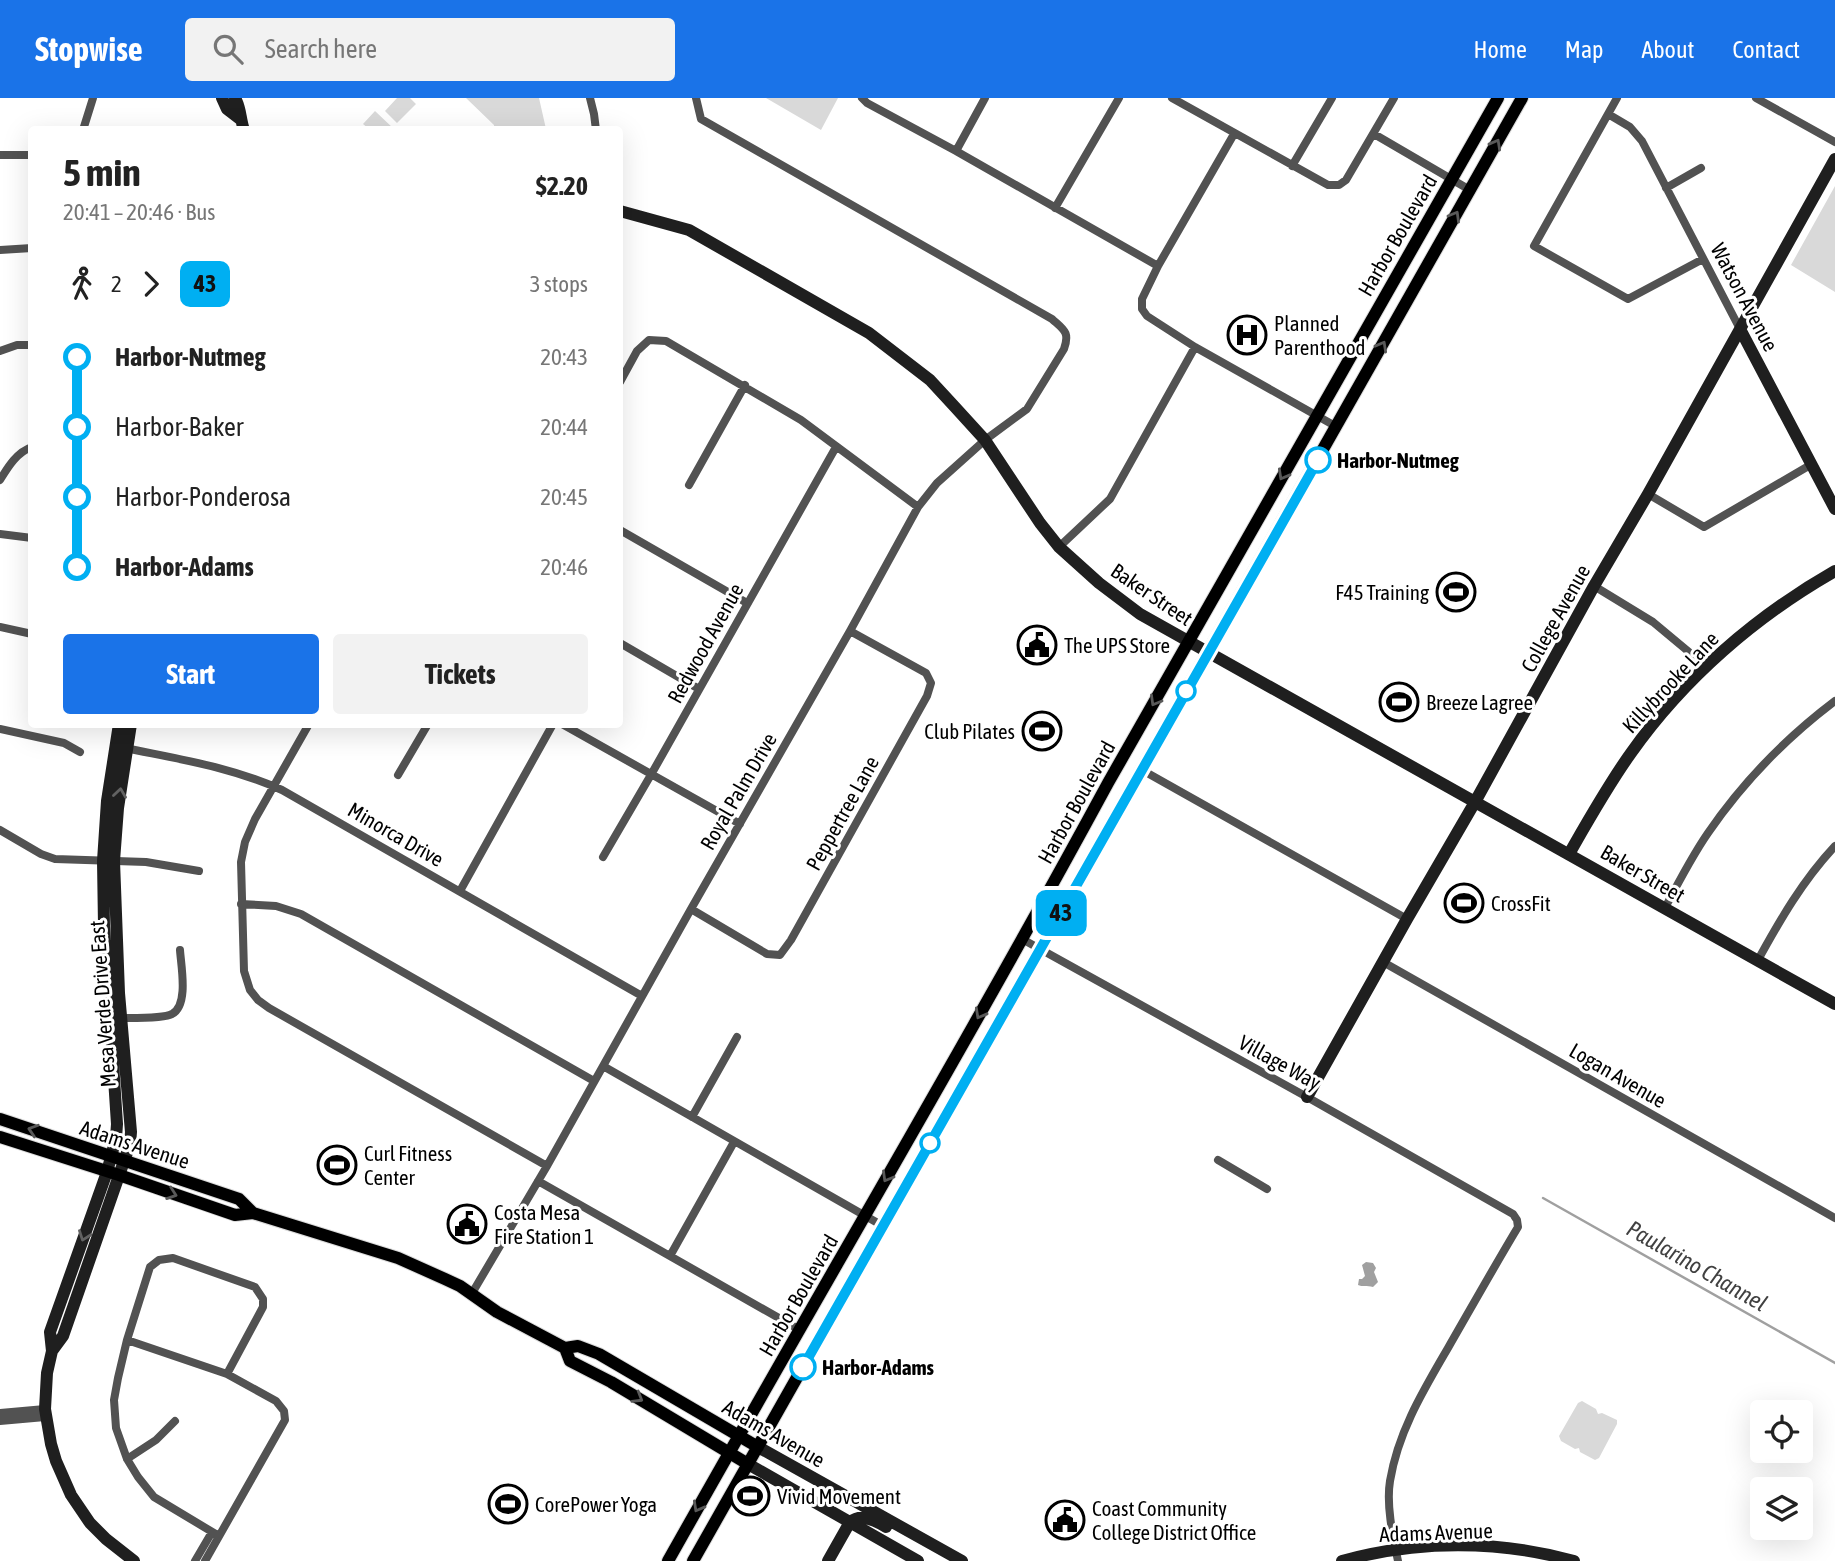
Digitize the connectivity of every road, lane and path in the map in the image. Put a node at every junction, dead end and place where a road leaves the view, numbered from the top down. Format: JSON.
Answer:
{"nodes":[{"id":1,"x":93,"y":98,"type":"edge"},
{"id":2,"x":222,"y":98,"type":"edge"},
{"id":3,"x":235,"y":98,"type":"edge"},
{"id":4,"x":590,"y":98,"type":"edge"},
{"id":5,"x":696,"y":98,"type":"edge"},
{"id":6,"x":862,"y":98,"type":"edge"},
{"id":7,"x":985,"y":98,"type":"edge"},
{"id":8,"x":1119,"y":98,"type":"edge"},
{"id":9,"x":1172,"y":98,"type":"edge"},
{"id":10,"x":1332,"y":98,"type":"edge"},
{"id":11,"x":1394,"y":98,"type":"edge"},
{"id":12,"x":1498,"y":98,"type":"edge"},
{"id":13,"x":1522,"y":98,"type":"edge"},
{"id":14,"x":1617,"y":98,"type":"edge"},
{"id":15,"x":1756,"y":98,"type":"edge"},
{"id":16,"x":1608,"y":114,"type":"junction"},
{"id":17,"x":242,"y":124,"type":"edge"},
{"id":18,"x":84,"y":126,"type":"edge"},
{"id":19,"x":596,"y":126,"type":"edge"},
{"id":20,"x":1234,"y":134,"type":"junction"},
{"id":21,"x":1374,"y":134,"type":"junction"},
{"id":22,"x":1835,"y":142,"type":"edge"},
{"id":23,"x":956,"y":151,"type":"junction"},
{"id":24,"x":0,"y":155,"type":"edge"},
{"id":25,"x":28,"y":155,"type":"edge"},
{"id":26,"x":1835,"y":159,"type":"edge"},
{"id":27,"x":1292,"y":166,"type":"junction"},
{"id":28,"x":1701,"y":167,"type":"dead end"},
{"id":29,"x":1452,"y":179,"type":"junction"},
{"id":30,"x":1666,"y":188,"type":"junction"},
{"id":31,"x":1471,"y":190,"type":"junction"},
{"id":32,"x":1055,"y":208,"type":"junction"},
{"id":33,"x":623,"y":212,"type":"edge"},
{"id":34,"x":28,"y":248,"type":"edge"},
{"id":35,"x":0,"y":250,"type":"edge"},
{"id":36,"x":1703,"y":259,"type":"junction"},
{"id":37,"x":1158,"y":266,"type":"junction"},
{"id":38,"x":1740,"y":329,"type":"junction"},
{"id":39,"x":28,"y":345,"type":"edge"},
{"id":40,"x":1195,"y":347,"type":"junction"},
{"id":41,"x":0,"y":351,"type":"edge"},
{"id":42,"x":623,"y":377,"type":"edge"},
{"id":43,"x":745,"y":385,"type":"junction"},
{"id":44,"x":1317,"y":415,"type":"junction"},
{"id":45,"x":1337,"y":427,"type":"junction"},
{"id":46,"x":985,"y":440,"type":"junction"},
{"id":47,"x":836,"y":447,"type":"junction"},
{"id":48,"x":28,"y":448,"type":"edge"},
{"id":49,"x":1812,"y":464,"type":"junction"},
{"id":50,"x":0,"y":480,"type":"edge"},
{"id":51,"x":689,"y":485,"type":"dead end"},
{"id":52,"x":1648,"y":494,"type":"junction"},
{"id":53,"x":918,"y":507,"type":"junction"},
{"id":54,"x":1835,"y":509,"type":"edge"},
{"id":55,"x":623,"y":532,"type":"edge"},
{"id":56,"x":0,"y":534,"type":"edge"},
{"id":57,"x":28,"y":538,"type":"edge"},
{"id":58,"x":1059,"y":547,"type":"junction"},
{"id":59,"x":1835,"y":571,"type":"edge"},
{"id":60,"x":1594,"y":586,"type":"junction"},
{"id":61,"x":747,"y":603,"type":"junction"},
{"id":62,"x":0,"y":628,"type":"edge"},
{"id":63,"x":850,"y":631,"type":"junction"},
{"id":64,"x":28,"y":633,"type":"edge"},
{"id":65,"x":1188,"y":642,"type":"junction"},
{"id":66,"x":623,"y":645,"type":"edge"},
{"id":67,"x":1208,"y":653,"type":"junction"},
{"id":68,"x":1707,"y":667,"type":"junction"},
{"id":69,"x":699,"y":689,"type":"junction"},
{"id":70,"x":1835,"y":701,"type":"edge"},
{"id":71,"x":119,"y":728,"type":"edge"},
{"id":72,"x":129,"y":728,"type":"edge"},
{"id":73,"x":307,"y":728,"type":"edge"},
{"id":74,"x":426,"y":728,"type":"edge"},
{"id":75,"x":551,"y":728,"type":"edge"},
{"id":76,"x":569,"y":728,"type":"edge"},
{"id":77,"x":0,"y":729,"type":"edge"},
{"id":78,"x":121,"y":748,"type":"junction"},
{"id":79,"x":80,"y":752,"type":"dead end"},
{"id":80,"x":1142,"y":770,"type":"junction"},
{"id":81,"x":652,"y":774,"type":"junction"},
{"id":82,"x":398,"y":775,"type":"dead end"},
{"id":83,"x":273,"y":786,"type":"junction"},
{"id":84,"x":1475,"y":802,"type":"junction"},
{"id":85,"x":740,"y":824,"type":"junction"},
{"id":86,"x":0,"y":830,"type":"edge"},
{"id":87,"x":1835,"y":846,"type":"edge"},
{"id":88,"x":1569,"y":854,"type":"junction"},
{"id":89,"x":603,"y":857,"type":"dead end"},
{"id":90,"x":108,"y":861,"type":"junction"},
{"id":91,"x":199,"y":871,"type":"dead end"},
{"id":92,"x":460,"y":891,"type":"junction"},
{"id":93,"x":241,"y":904,"type":"junction"},
{"id":94,"x":1665,"y":908,"type":"junction"},
{"id":95,"x":691,"y":909,"type":"junction"},
{"id":96,"x":1407,"y":919,"type":"junction"},
{"id":97,"x":1022,"y":939,"type":"junction"},
{"id":98,"x":180,"y":950,"type":"dead end"},
{"id":99,"x":1040,"y":950,"type":"junction"},
{"id":100,"x":1758,"y":960,"type":"junction"},
{"id":101,"x":1383,"y":962,"type":"junction"},
{"id":102,"x":642,"y":996,"type":"junction"},
{"id":103,"x":1835,"y":1004,"type":"edge"},
{"id":104,"x":116,"y":1018,"type":"junction"},
{"id":105,"x":737,"y":1037,"type":"dead end"},
{"id":106,"x":603,"y":1066,"type":"junction"},
{"id":107,"x":594,"y":1081,"type":"junction"},
{"id":108,"x":1307,"y":1097,"type":"junction"},
{"id":109,"x":692,"y":1117,"type":"junction"},
{"id":110,"x":0,"y":1119,"type":"edge"},
{"id":111,"x":0,"y":1137,"type":"edge"},
{"id":112,"x":734,"y":1142,"type":"junction"},
{"id":113,"x":112,"y":1157,"type":"junction"},
{"id":114,"x":1218,"y":1160,"type":"dead end"},
{"id":115,"x":125,"y":1161,"type":"junction"},
{"id":116,"x":547,"y":1166,"type":"junction"},
{"id":117,"x":113,"y":1174,"type":"junction"},
{"id":118,"x":538,"y":1181,"type":"junction"},
{"id":119,"x":1267,"y":1189,"type":"dead end"},
{"id":120,"x":253,"y":1213,"type":"junction"},
{"id":121,"x":866,"y":1215,"type":"junction"},
{"id":122,"x":1835,"y":1218,"type":"edge"},
{"id":123,"x":883,"y":1226,"type":"junction"},
{"id":124,"x":670,"y":1256,"type":"junction"},
{"id":125,"x":471,"y":1295,"type":"junction"},
{"id":126,"x":800,"y":1330,"type":"junction"},
{"id":127,"x":127,"y":1340,"type":"junction"},
{"id":128,"x":565,"y":1348,"type":"junction"},
{"id":129,"x":227,"y":1374,"type":"junction"},
{"id":130,"x":0,"y":1413,"type":"edge"},
{"id":131,"x":45,"y":1413,"type":"junction"},
{"id":132,"x":0,"y":1421,"type":"edge"},
{"id":133,"x":174,"y":1421,"type":"dead end"},
{"id":134,"x":739,"y":1436,"type":"junction"},
{"id":135,"x":758,"y":1447,"type":"junction"},
{"id":136,"x":729,"y":1453,"type":"junction"},
{"id":137,"x":127,"y":1459,"type":"junction"},
{"id":138,"x":748,"y":1464,"type":"junction"},
{"id":139,"x":850,"y":1522,"type":"junction"},
{"id":140,"x":215,"y":1534,"type":"junction"},
{"id":141,"x":927,"y":1540,"type":"junction"},
{"id":142,"x":1397,"y":1556,"type":"edge"},
{"id":143,"x":917,"y":1560,"type":"edge"},
{"id":144,"x":134,"y":1561,"type":"edge"},
{"id":145,"x":195,"y":1561,"type":"edge"},
{"id":146,"x":205,"y":1561,"type":"edge"},
{"id":147,"x":668,"y":1561,"type":"edge"},
{"id":148,"x":693,"y":1561,"type":"edge"},
{"id":149,"x":828,"y":1561,"type":"edge"},
{"id":150,"x":962,"y":1561,"type":"edge"},
{"id":151,"x":1342,"y":1561,"type":"edge"},
{"id":152,"x":1574,"y":1561,"type":"edge"}],
"edges":[{"from":1,"to":18,"type":"street"},
{"from":2,"to":17,"type":"street"},
{"from":3,"to":17,"type":"street"},
{"from":4,"to":19,"type":"street"},
{"from":5,"to":46,"type":"street","name":"Royal Palm Drive"},
{"from":6,"to":23,"type":"street"},
{"from":7,"to":23,"type":"street"},
{"from":8,"to":32,"type":"street"},
{"from":9,"to":20,"type":"street"},
{"from":10,"to":27,"type":"street"},
{"from":11,"to":21,"type":"street"},
{"from":12,"to":29,"type":"main road","name":"Harbor Boulevard"},
{"from":31,"to":13,"type":"main road","name":"Harbor Boulevard","one_way":true},
{"from":14,"to":16,"type":"street"},
{"from":15,"to":22,"type":"street"},
{"from":16,"to":30,"type":"street","name":"Watson Avenue"},
{"from":16,"to":36,"type":"street"},
{"from":20,"to":27,"type":"street"},
{"from":20,"to":37,"type":"street"},
{"from":21,"to":27,"type":"street"},
{"from":21,"to":29,"type":"street"},
{"from":23,"to":32,"type":"street"},
{"from":24,"to":25,"type":"street"},
{"from":26,"to":38,"type":"street","name":"College Avenue"},
{"from":28,"to":30,"type":"street"},
{"from":29,"to":31,"type":"street"},
{"from":29,"to":44,"type":"main road","name":"Harbor Boulevard"},
{"from":30,"to":36,"type":"street","name":"Watson Avenue"},
{"from":45,"to":31,"type":"main road","name":"Harbor Boulevard","one_way":true},
{"from":32,"to":37,"type":"street"},
{"from":33,"to":46,"type":"street","name":"Baker Street"},
{"from":34,"to":35,"type":"street"},
{"from":36,"to":38,"type":"street","name":"Watson Avenue"},
{"from":37,"to":40,"type":"street"},
{"from":38,"to":49,"type":"street","name":"Watson Avenue"},
{"from":38,"to":52,"type":"street","name":"College Avenue"},
{"from":39,"to":41,"type":"street"},
{"from":40,"to":44,"type":"street"},
{"from":40,"to":58,"type":"street"},
{"from":42,"to":43,"type":"street"},
{"from":43,"to":47,"type":"street"},
{"from":43,"to":51,"type":"street"},
{"from":44,"to":45,"type":"street"},
{"from":44,"to":65,"type":"main road","name":"Harbor Boulevard","one_way":true},
{"from":45,"to":67,"type":"main road","name":"Harbor Boulevard"},
{"from":46,"to":53,"type":"street","name":"Royal Palm Drive"},
{"from":46,"to":58,"type":"street","name":"Baker Street"},
{"from":47,"to":53,"type":"street"},
{"from":47,"to":61,"type":"street","name":"Redwood Avenue"},
{"from":48,"to":50,"type":"street"},
{"from":49,"to":52,"type":"street"},
{"from":49,"to":54,"type":"street","name":"Watson Avenue"},
{"from":52,"to":60,"type":"street","name":"College Avenue"},
{"from":53,"to":63,"type":"street","name":"Royal Palm Drive"},
{"from":55,"to":61,"type":"street"},
{"from":56,"to":57,"type":"street"},
{"from":58,"to":65,"type":"street","name":"Baker Street"},
{"from":59,"to":68,"type":"street","name":"Killybrooke Lane"},
{"from":60,"to":68,"type":"street"},
{"from":60,"to":84,"type":"street","name":"College Avenue"},
{"from":61,"to":69,"type":"street","name":"Redwood Avenue"},
{"from":62,"to":64,"type":"street"},
{"from":63,"to":85,"type":"street","name":"Royal Palm Drive"},
{"from":63,"to":95,"type":"street","name":"Peppertree Lane"},
{"from":65,"to":67,"type":"street","name":"Baker Street"},
{"from":65,"to":97,"type":"main road","name":"Harbor Boulevard","one_way":true},
{"from":66,"to":69,"type":"street"},
{"from":67,"to":80,"type":"main road","name":"Harbor Boulevard"},
{"from":67,"to":84,"type":"street","name":"Baker Street"},
{"from":68,"to":88,"type":"street","name":"Killybrooke Lane"},
{"from":69,"to":81,"type":"street","name":"Redwood Avenue"},
{"from":70,"to":94,"type":"street"},
{"from":71,"to":78,"type":"street","name":"Mesa Verde Drive East"},
{"from":72,"to":78,"type":"street","name":"Mesa Verde Drive East"},
{"from":73,"to":83,"type":"street"},
{"from":74,"to":82,"type":"street"},
{"from":75,"to":92,"type":"street"},
{"from":76,"to":81,"type":"street"},
{"from":77,"to":79,"type":"street"},
{"from":78,"to":83,"type":"street","name":"Minorca Drive"},
{"from":78,"to":90,"type":"street","name":"Mesa Verde Drive East"},
{"from":80,"to":96,"type":"street"},
{"from":80,"to":99,"type":"main road","name":"Harbor Boulevard"},
{"from":81,"to":85,"type":"street"},
{"from":81,"to":89,"type":"street","name":"Redwood Avenue"},
{"from":83,"to":92,"type":"street","name":"Minorca Drive"},
{"from":83,"to":93,"type":"street"},
{"from":84,"to":88,"type":"street","name":"Baker Street"},
{"from":84,"to":96,"type":"street","name":"College Avenue"},
{"from":85,"to":95,"type":"street","name":"Royal Palm Drive"},
{"from":86,"to":90,"type":"street"},
{"from":87,"to":100,"type":"street"},
{"from":88,"to":94,"type":"street","name":"Baker Street"},
{"from":90,"to":91,"type":"street"},
{"from":90,"to":104,"type":"street","name":"Mesa Verde Drive East"},
{"from":92,"to":102,"type":"street","name":"Minorca Drive"},
{"from":93,"to":107,"type":"street"},
{"from":93,"to":116,"type":"street"},
{"from":94,"to":100,"type":"street","name":"Baker Street"},
{"from":95,"to":102,"type":"street","name":"Royal Palm Drive"},
{"from":96,"to":101,"type":"street","name":"College Avenue"},
{"from":97,"to":99,"type":"street","name":"Village Way"},
{"from":97,"to":121,"type":"main road","name":"Harbor Boulevard","one_way":true},
{"from":98,"to":104,"type":"street"},
{"from":99,"to":108,"type":"street","name":"Village Way"},
{"from":99,"to":123,"type":"main road","name":"Harbor Boulevard"},
{"from":100,"to":103,"type":"street","name":"Baker Street"},
{"from":101,"to":108,"type":"street","name":"College Avenue"},
{"from":101,"to":122,"type":"street","name":"Logan Avenue"},
{"from":102,"to":106,"type":"street","name":"Royal Palm Drive"},
{"from":104,"to":113,"type":"street","name":"Mesa Verde Drive East"},
{"from":104,"to":115,"type":"street","name":"Mesa Verde Drive East"},
{"from":105,"to":109,"type":"street"},
{"from":106,"to":107,"type":"street","name":"Royal Palm Drive"},
{"from":106,"to":109,"type":"street"},
{"from":107,"to":116,"type":"street","name":"Royal Palm Drive"},
{"from":108,"to":142,"type":"street","name":"Village Way"},
{"from":109,"to":112,"type":"street"},
{"from":113,"to":110,"type":"main road","name":"Adams Avenue","one_way":true},
{"from":111,"to":117,"type":"main road","name":"Adams Avenue"},
{"from":112,"to":121,"type":"street"},
{"from":112,"to":124,"type":"street"},
{"from":113,"to":115,"type":"main road","name":"Adams Avenue"},
{"from":113,"to":117,"type":"street","name":"Mesa Verde Drive East"},
{"from":114,"to":119,"type":"street"},
{"from":115,"to":117,"type":"street","name":"Mesa Verde Drive East"},
{"from":115,"to":120,"type":"main road","name":"Adams Avenue"},
{"from":116,"to":118,"type":"street","name":"Royal Palm Drive"},
{"from":117,"to":120,"type":"main road","name":"Adams Avenue","one_way":true},
{"from":117,"to":131,"type":"street","name":"Mesa Verde Drive East"},
{"from":118,"to":124,"type":"street"},
{"from":118,"to":125,"type":"street","name":"Royal Palm Drive"},
{"from":120,"to":125,"type":"main road","name":"Adams Avenue"},
{"from":121,"to":123,"type":"street"},
{"from":121,"to":126,"type":"main road","name":"Harbor Boulevard"},
{"from":123,"to":135,"type":"main road","name":"Harbor Boulevard"},
{"from":124,"to":126,"type":"street"},
{"from":125,"to":128,"type":"main road","name":"Adams Avenue"},
{"from":126,"to":134,"type":"main road","name":"Harbor Boulevard"},
{"from":127,"to":129,"type":"street"},
{"from":127,"to":129,"type":"street"},
{"from":127,"to":137,"type":"street"},
{"from":128,"to":134,"type":"main road","name":"Adams Avenue"},
{"from":128,"to":136,"type":"main road","name":"Adams Avenue","one_way":true},
{"from":129,"to":140,"type":"street"},
{"from":130,"to":131,"type":"street"},
{"from":131,"to":132,"type":"street"},
{"from":131,"to":144,"type":"street","name":"Mesa Verde Drive East"},
{"from":133,"to":137,"type":"street"},
{"from":134,"to":135,"type":"main road","name":"Adams Avenue"},
{"from":134,"to":136,"type":"main road","name":"Harbor Boulevard"},
{"from":135,"to":138,"type":"main road","name":"Harbor Boulevard"},
{"from":135,"to":141,"type":"street","name":"Adams Avenue"},
{"from":136,"to":138,"type":"main road","name":"Adams Avenue"},
{"from":136,"to":147,"type":"main road","name":"Harbor Boulevard","one_way":true},
{"from":137,"to":140,"type":"street"},
{"from":138,"to":139,"type":"street","name":"Adams Avenue"},
{"from":138,"to":148,"type":"main road","name":"Harbor Boulevard"},
{"from":139,"to":141,"type":"street"},
{"from":139,"to":143,"type":"street","name":"Adams Avenue"},
{"from":139,"to":149,"type":"street"},
{"from":140,"to":145,"type":"street"},
{"from":140,"to":146,"type":"street"},
{"from":141,"to":143,"type":"street"},
{"from":141,"to":150,"type":"street","name":"Adams Avenue"},
{"from":142,"to":151,"type":"street","name":"Adams Avenue"},
{"from":142,"to":152,"type":"street","name":"Adams Avenue"}]}
